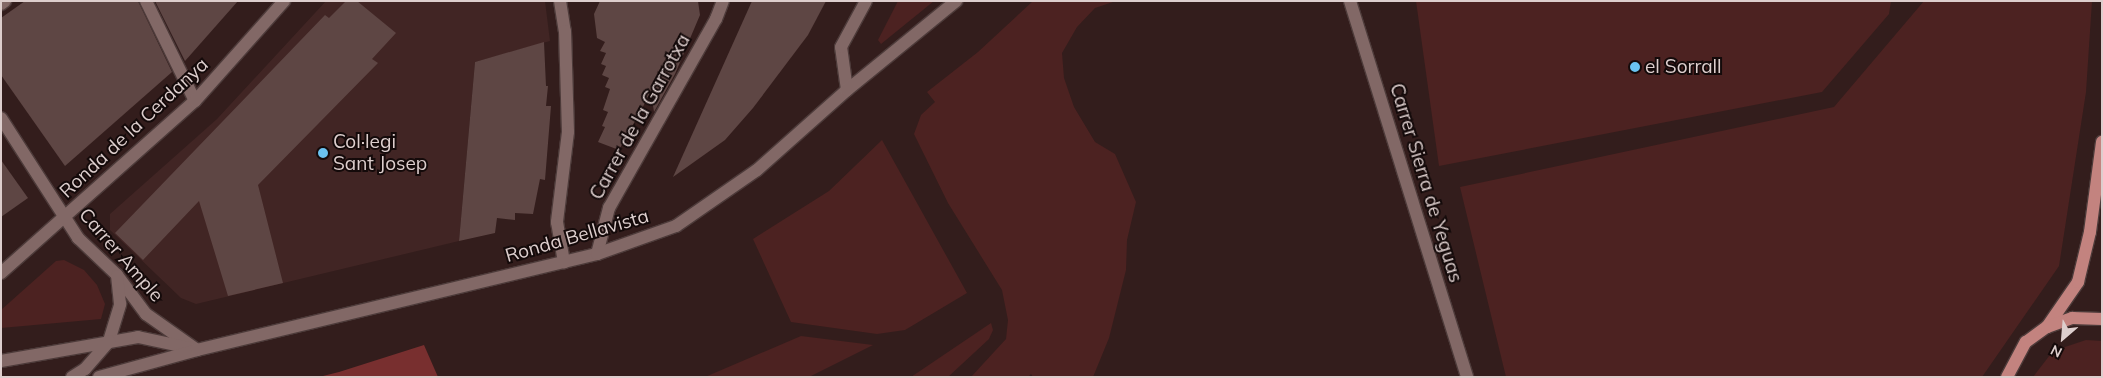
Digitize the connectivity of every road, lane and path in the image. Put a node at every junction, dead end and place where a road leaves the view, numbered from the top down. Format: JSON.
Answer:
{"nodes":[{"id":1,"x":5,"y":1,"type":"edge"},
{"id":2,"x":146,"y":1,"type":"edge"},
{"id":3,"x":284,"y":1,"type":"edge"},
{"id":4,"x":560,"y":1,"type":"edge"},
{"id":5,"x":723,"y":1,"type":"edge"},
{"id":6,"x":866,"y":1,"type":"edge"},
{"id":7,"x":956,"y":1,"type":"edge"},
{"id":8,"x":1350,"y":1,"type":"edge"},
{"id":9,"x":1,"y":4,"type":"edge"},
{"id":10,"x":847,"y":90,"type":"junction"},
{"id":11,"x":195,"y":100,"type":"junction"},
{"id":12,"x":1,"y":118,"type":"edge"},
{"id":13,"x":2102,"y":142,"type":"edge"},
{"id":14,"x":64,"y":218,"type":"junction"},
{"id":15,"x":597,"y":254,"type":"junction"},
{"id":16,"x":564,"y":262,"type":"junction"},
{"id":17,"x":1,"y":273,"type":"edge"},
{"id":18,"x":117,"y":275,"type":"junction"},
{"id":19,"x":2102,"y":318,"type":"edge"},
{"id":20,"x":2047,"y":327,"type":"junction"},
{"id":21,"x":109,"y":342,"type":"junction"},
{"id":22,"x":197,"y":350,"type":"junction"},
{"id":23,"x":1,"y":361,"type":"edge"},
{"id":24,"x":72,"y":377,"type":"edge"},
{"id":25,"x":99,"y":377,"type":"edge"},
{"id":26,"x":1467,"y":377,"type":"edge"},
{"id":27,"x":2007,"y":377,"type":"edge"}],
"edges":[{"from":1,"to":9,"type":"street"},
{"from":2,"to":11,"type":"street"},
{"from":3,"to":11,"type":"street","name":"Ronda de la Cerdanya"},
{"from":4,"to":16,"type":"street"},
{"from":5,"to":15,"type":"street","name":"Carrer de la Garrotxa"},
{"from":6,"to":10,"type":"street"},
{"from":7,"to":10,"type":"street","name":"Ronda Bellavista"},
{"from":8,"to":26,"type":"street","name":"Carrer Sierra de Yeguas"},
{"from":10,"to":15,"type":"street","name":"Ronda Bellavista"},
{"from":11,"to":14,"type":"street","name":"Ronda de la Cerdanya"},
{"from":12,"to":14,"type":"street","name":"Carrer Ample"},
{"from":13,"to":20,"type":"main road"},
{"from":14,"to":17,"type":"street","name":"Ronda de la Cerdanya"},
{"from":14,"to":18,"type":"street","name":"Carrer Ample"},
{"from":15,"to":16,"type":"street","name":"Ronda Bellavista"},
{"from":16,"to":22,"type":"street","name":"Ronda Bellavista"},
{"from":18,"to":21,"type":"street"},
{"from":18,"to":22,"type":"street","name":"Carrer Ample"},
{"from":19,"to":20,"type":"main road"},
{"from":20,"to":27,"type":"main road"},
{"from":21,"to":22,"type":"street","name":"Ronda Bellavista"},
{"from":21,"to":23,"type":"street","name":"Ronda Bellavista"},
{"from":21,"to":24,"type":"street"},
{"from":22,"to":25,"type":"street","name":"Ronda Bellavista"}]}
